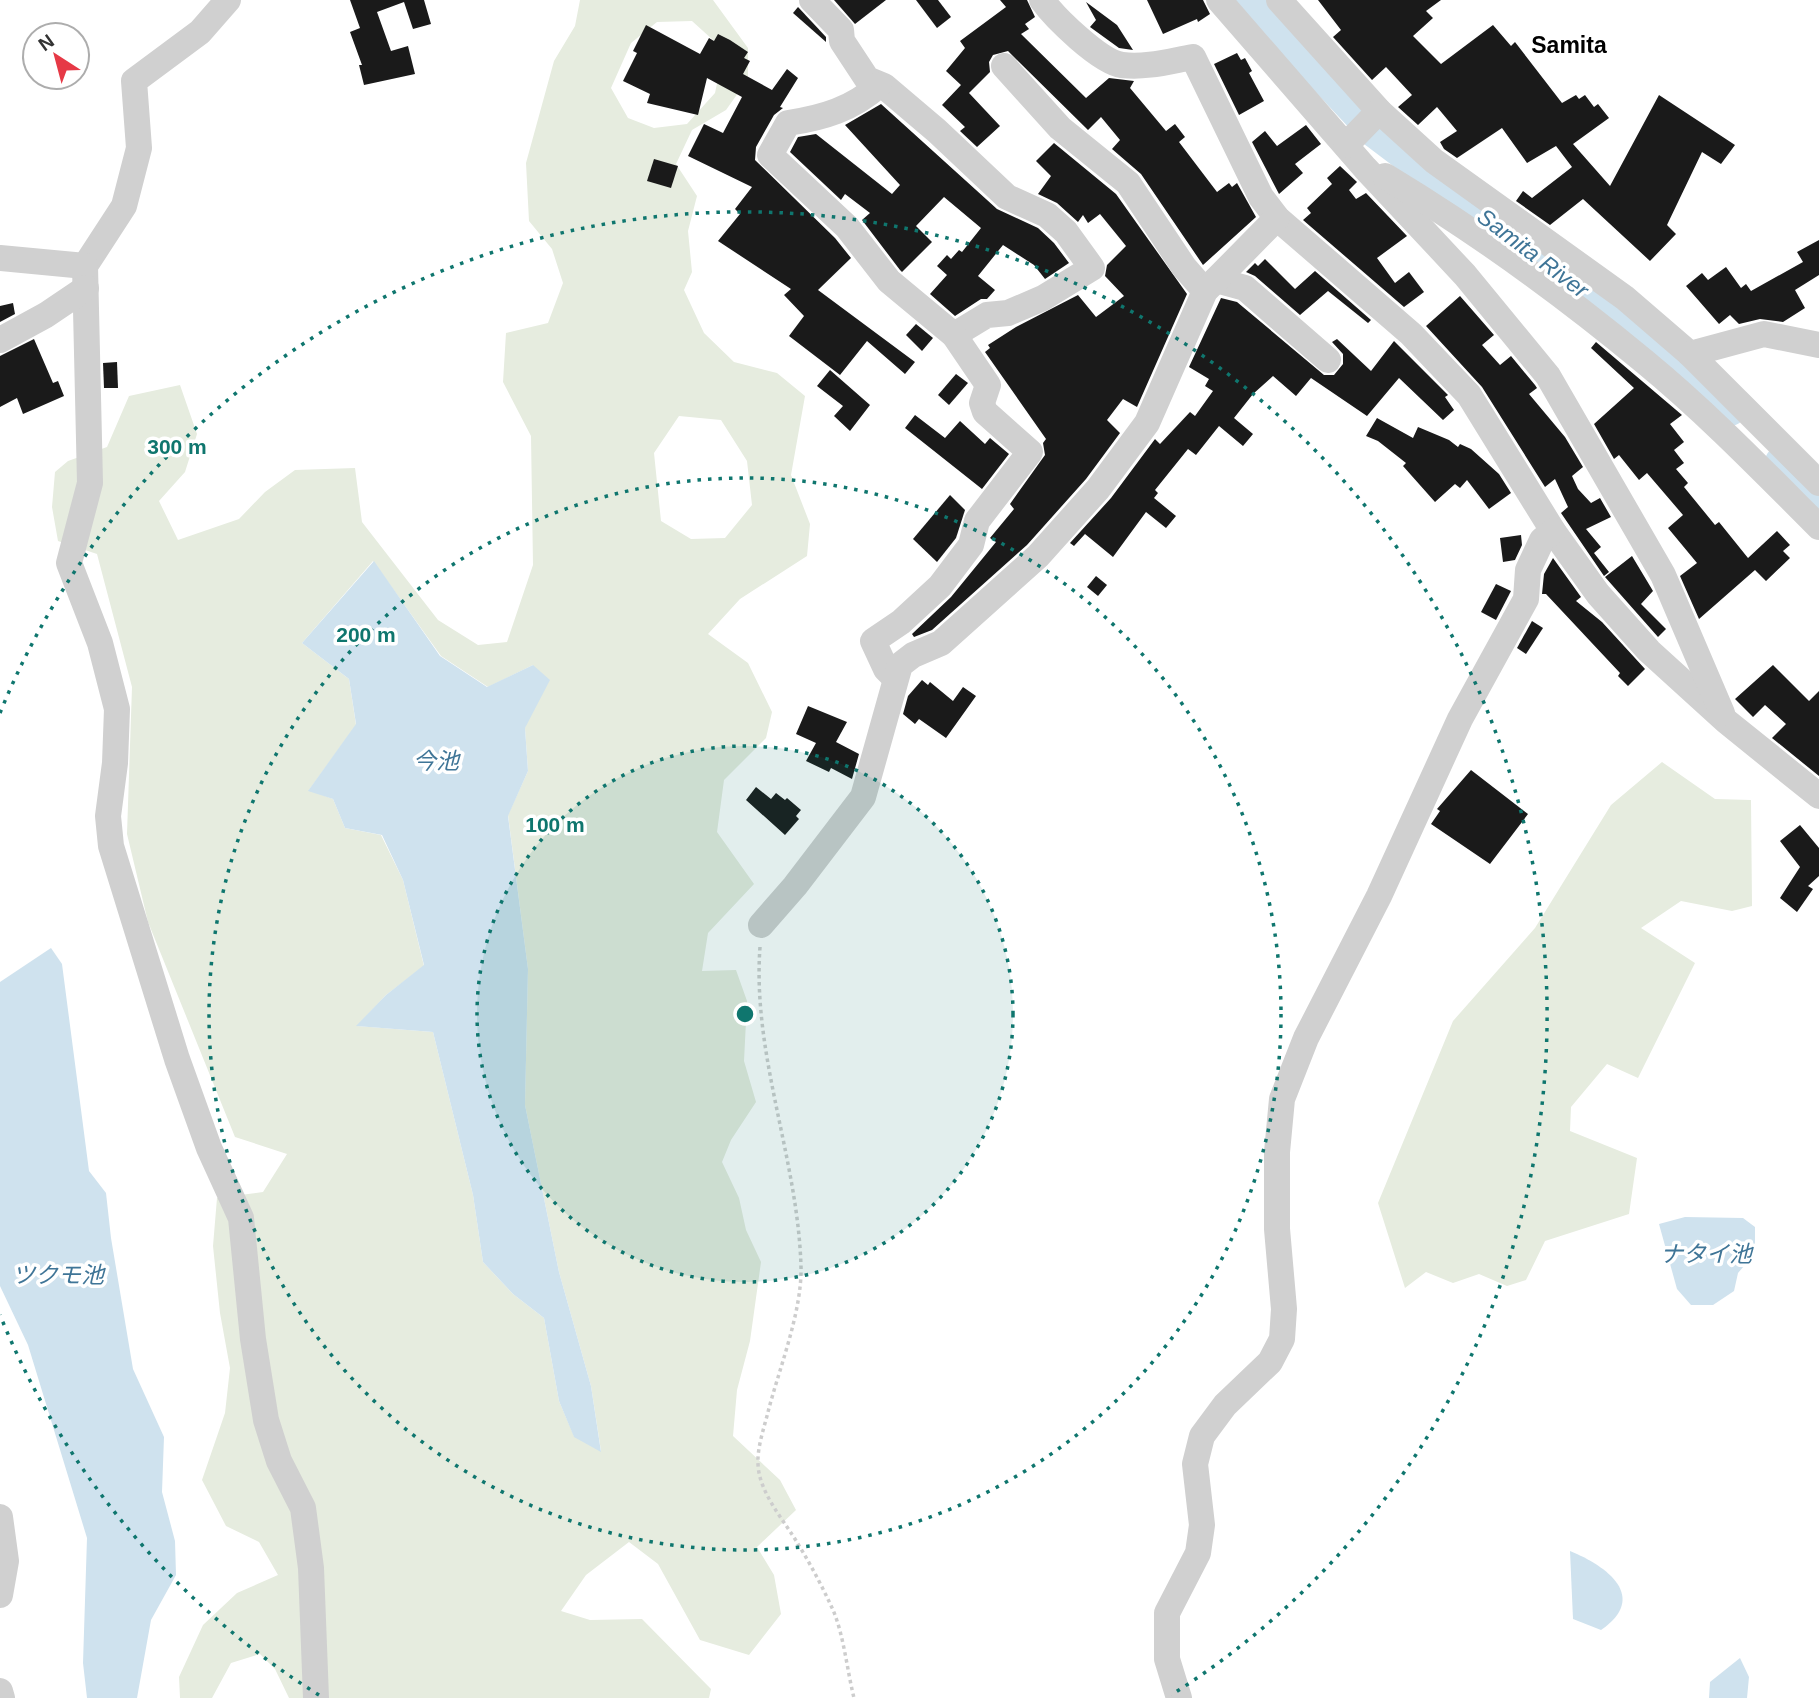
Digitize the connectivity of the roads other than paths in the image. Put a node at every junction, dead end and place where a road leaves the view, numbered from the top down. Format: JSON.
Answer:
{"nodes":[{"id":1,"x":228,"y":0,"type":"edge"},
{"id":2,"x":812,"y":0,"type":"edge"},
{"id":3,"x":1042,"y":0,"type":"edge"},
{"id":4,"x":1219,"y":0,"type":"edge"},
{"id":5,"x":1279,"y":0,"type":"edge"},
{"id":6,"x":1313,"y":40,"type":"junction"},
{"id":7,"x":1003,"y":66,"type":"dead end"},
{"id":8,"x":1283,"y":68,"type":"junction"},
{"id":9,"x":879,"y":85,"type":"junction"},
{"id":10,"x":1378,"y":112,"type":"junction"},
{"id":11,"x":1352,"y":148,"type":"junction"},
{"id":12,"x":1278,"y":218,"type":"junction"},
{"id":13,"x":0,"y":258,"type":"edge"},
{"id":14,"x":86,"y":277,"type":"junction"},
{"id":15,"x":1210,"y":286,"type":"junction"},
{"id":16,"x":954,"y":335,"type":"junction"},
{"id":17,"x":0,"y":340,"type":"edge"},
{"id":18,"x":1819,"y":345,"type":"edge"},
{"id":19,"x":1690,"y":354,"type":"junction"},
{"id":20,"x":1328,"y":360,"type":"dead end"},
{"id":21,"x":1819,"y":483,"type":"edge"},
{"id":22,"x":1819,"y":527,"type":"edge"},
{"id":23,"x":1553,"y":531,"type":"junction"},
{"id":24,"x":895,"y":678,"type":"junction"},
{"id":25,"x":1726,"y":721,"type":"junction"},
{"id":26,"x":1819,"y":796,"type":"edge"},
{"id":27,"x":761,"y":925,"type":"road end"},
{"id":28,"x":0,"y":1517,"type":"edge"},
{"id":29,"x":0,"y":1595,"type":"edge"},
{"id":30,"x":0,"y":1691,"type":"edge"},
{"id":31,"x":2,"y":1698,"type":"edge"},
{"id":32,"x":316,"y":1698,"type":"edge"},
{"id":33,"x":1179,"y":1698,"type":"edge"}],
"edges":[{"from":1,"to":14,"type":"street"},
{"from":2,"to":9,"type":"street"},
{"from":3,"to":12,"type":"street"},
{"from":4,"to":8,"type":"street"},
{"from":5,"to":6,"type":"street"},
{"from":6,"to":8,"type":"street"},
{"from":6,"to":10,"type":"street"},
{"from":7,"to":15,"type":"street"},
{"from":8,"to":11,"type":"street"},
{"from":9,"to":16,"type":"street"},
{"from":9,"to":16,"type":"street"},
{"from":10,"to":11,"type":"street"},
{"from":10,"to":19,"type":"street"},
{"from":11,"to":22,"type":"street"},
{"from":11,"to":25,"type":"street"},
{"from":12,"to":15,"type":"street"},
{"from":12,"to":23,"type":"street"},
{"from":13,"to":14,"type":"street"},
{"from":14,"to":17,"type":"street"},
{"from":14,"to":32,"type":"street"},
{"from":15,"to":20,"type":"street"},
{"from":15,"to":24,"type":"street"},
{"from":16,"to":24,"type":"street"},
{"from":18,"to":19,"type":"street"},
{"from":19,"to":21,"type":"street"},
{"from":23,"to":25,"type":"street"},
{"from":23,"to":33,"type":"street"},
{"from":24,"to":27,"type":"street"},
{"from":25,"to":26,"type":"street"},
{"from":28,"to":29,"type":"street"},
{"from":30,"to":31,"type":"street"}]}
